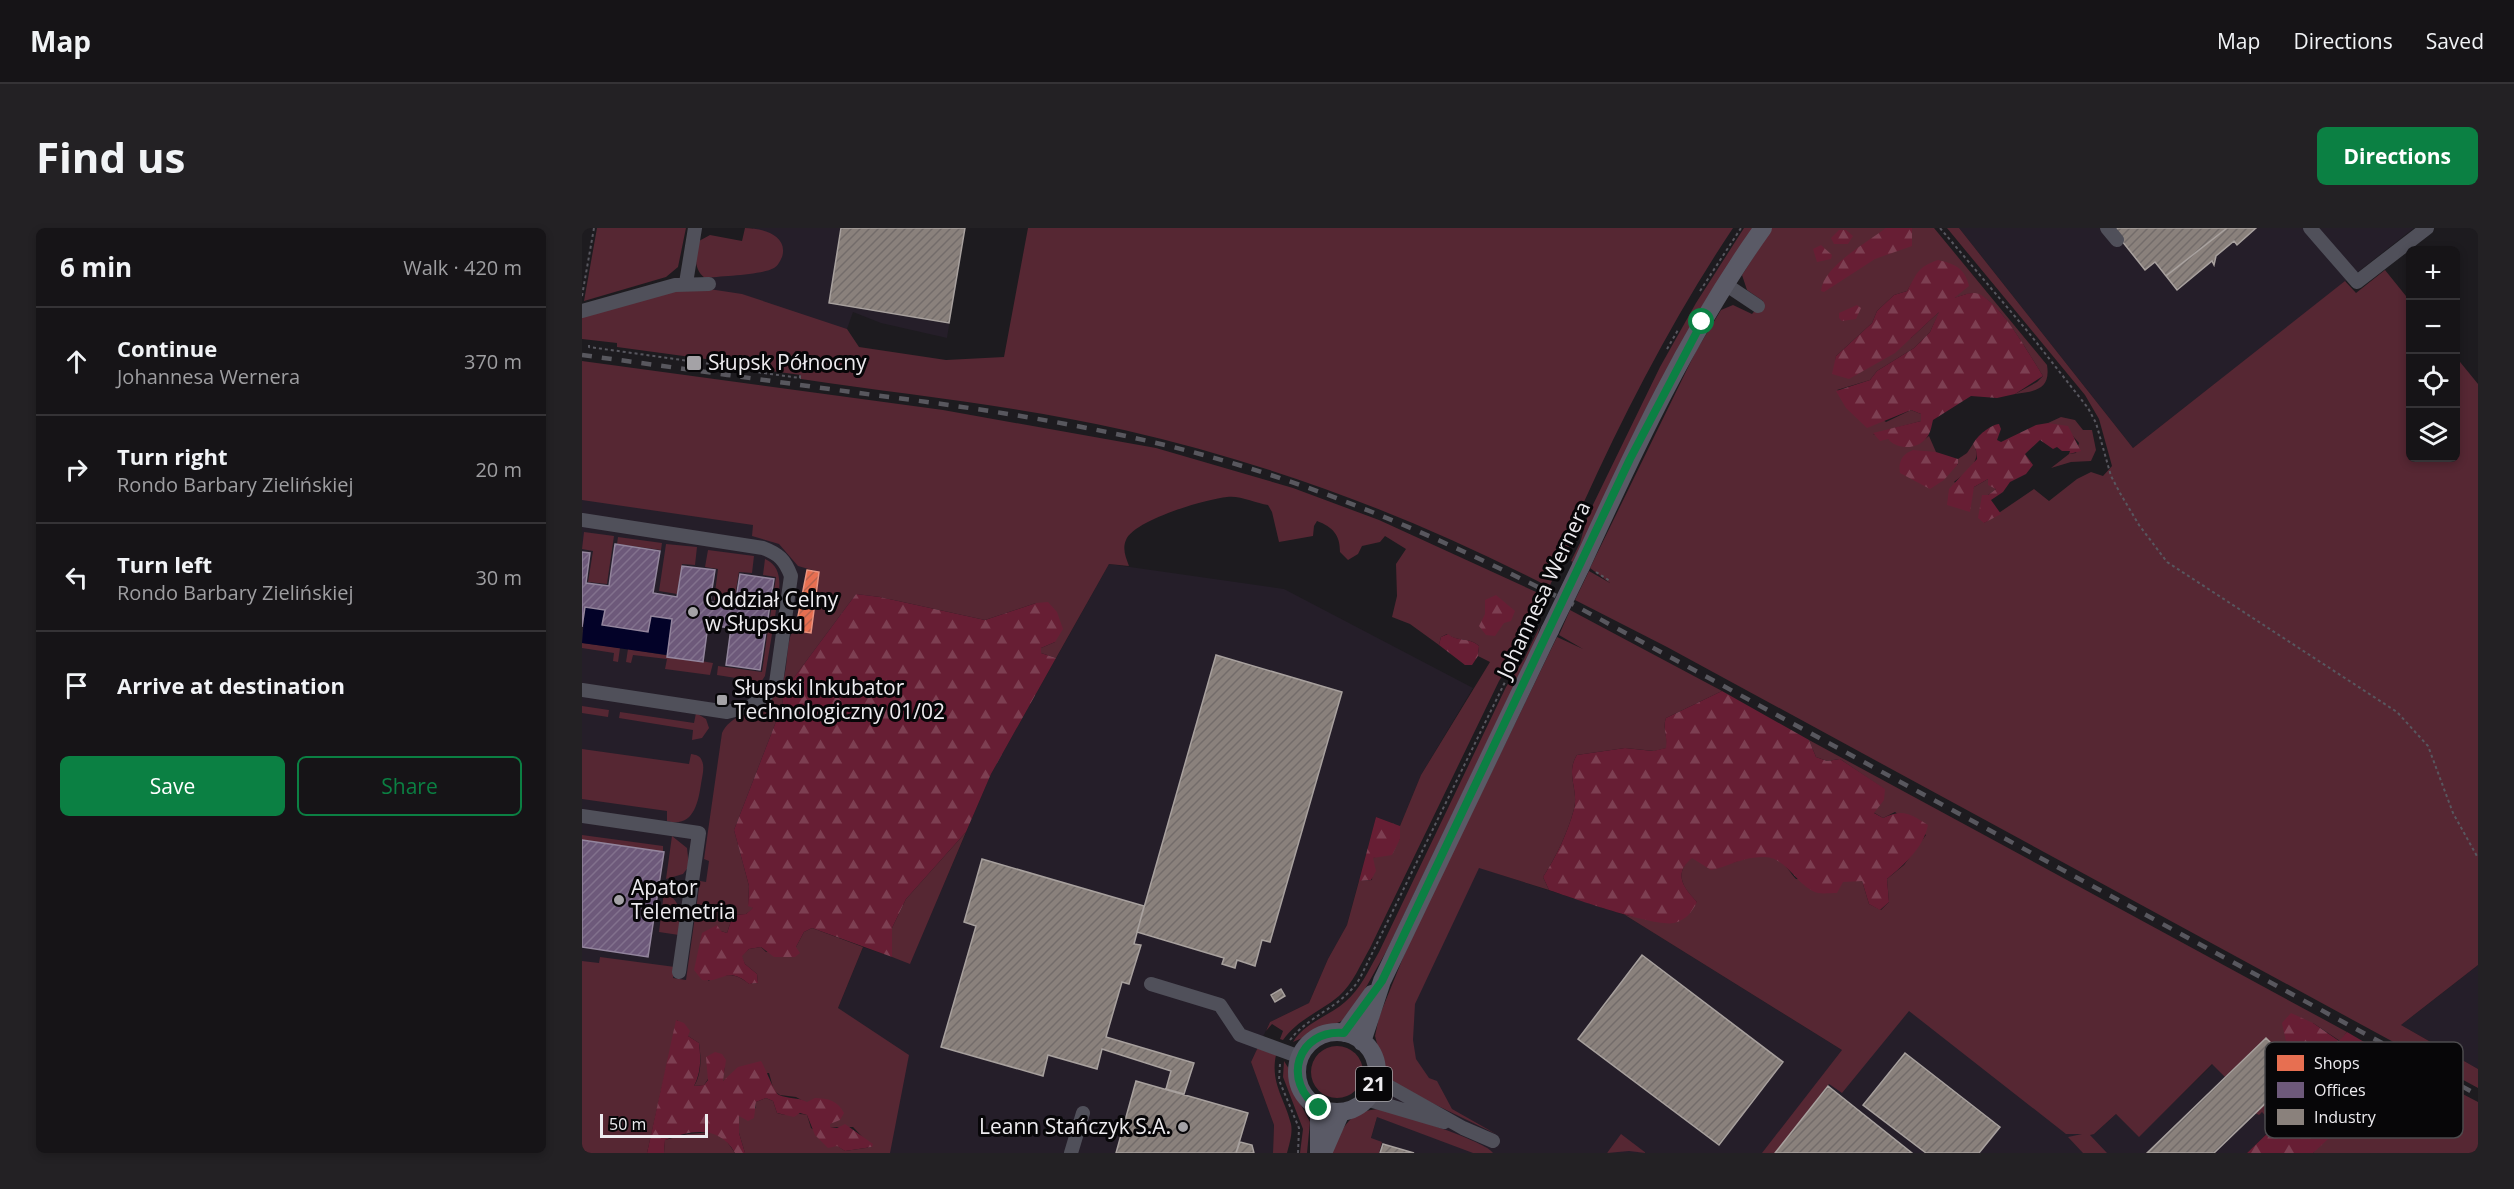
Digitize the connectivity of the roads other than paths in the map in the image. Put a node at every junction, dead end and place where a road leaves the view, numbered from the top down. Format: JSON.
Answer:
{"nodes":[{"id":1,"x":695,"y":228,"type":"edge"},
{"id":2,"x":1763,"y":228,"type":"edge"},
{"id":3,"x":2107,"y":228,"type":"edge"},
{"id":4,"x":2310,"y":228,"type":"edge"},
{"id":5,"x":2427,"y":228,"type":"edge"},
{"id":6,"x":2117,"y":240,"type":"dead end"},
{"id":7,"x":686,"y":283,"type":"junction"},
{"id":8,"x":709,"y":284,"type":"dead end"},
{"id":9,"x":1725,"y":284,"type":"junction"},
{"id":10,"x":1758,"y":306,"type":"dead end"},
{"id":11,"x":582,"y":311,"type":"edge"},
{"id":12,"x":582,"y":520,"type":"edge"},
{"id":13,"x":582,"y":690,"type":"edge"},
{"id":14,"x":582,"y":816,"type":"edge"},
{"id":15,"x":679,"y":972,"type":"dead end"},
{"id":16,"x":1382,"y":981,"type":"junction"},
{"id":17,"x":1152,"y":984,"type":"dead end"},
{"id":18,"x":1344,"y":1033,"type":"junction"},
{"id":19,"x":1362,"y":1042,"type":"junction"},
{"id":20,"x":1300,"y":1057,"type":"junction"},
{"id":21,"x":1376,"y":1079,"type":"junction"},
{"id":22,"x":1366,"y":1099,"type":"junction"},
{"id":23,"x":1319,"y":1108,"type":"junction"},
{"id":24,"x":1341,"y":1112,"type":"junction"},
{"id":25,"x":1083,"y":1113,"type":"dead end"},
{"id":26,"x":1463,"y":1128,"type":"junction"},
{"id":27,"x":1493,"y":1141,"type":"dead end"},
{"id":28,"x":1071,"y":1153,"type":"edge"},
{"id":29,"x":1318,"y":1153,"type":"edge"},
{"id":30,"x":1323,"y":1153,"type":"edge"}],
"edges":[{"from":1,"to":7,"type":"street"},
{"from":2,"to":9,"type":"main road","name":"Johannesa Wernera","number":"21"},
{"from":3,"to":6,"type":"street"},
{"from":4,"to":5,"type":"street"},
{"from":7,"to":8,"type":"street"},
{"from":7,"to":11,"type":"street"},
{"from":9,"to":10,"type":"street"},
{"from":9,"to":16,"type":"main road","name":"Johannesa Wernera","number":"21","bridge":true},
{"from":12,"to":13,"type":"street"},
{"from":14,"to":15,"type":"street"},
{"from":16,"to":18,"type":"main road","name":"Johannesa Wernera","number":"21"},
{"from":16,"to":19,"type":"main road","name":"Johannesa Wernera","number":"21"},
{"from":17,"to":20,"type":"street"},
{"from":18,"to":19,"type":"main road"},
{"from":18,"to":20,"type":"main road"},
{"from":19,"to":21,"type":"main road","number":"21"},
{"from":20,"to":23,"type":"main road"},
{"from":21,"to":22,"type":"main road","number":"21"},
{"from":21,"to":26,"type":"street"},
{"from":22,"to":24,"type":"main road","number":"21"},
{"from":22,"to":26,"type":"street"},
{"from":23,"to":24,"type":"main road"},
{"from":23,"to":29,"type":"main road"},
{"from":24,"to":30,"type":"main road","number":"21"},
{"from":25,"to":28,"type":"street"},
{"from":26,"to":27,"type":"street"}]}
